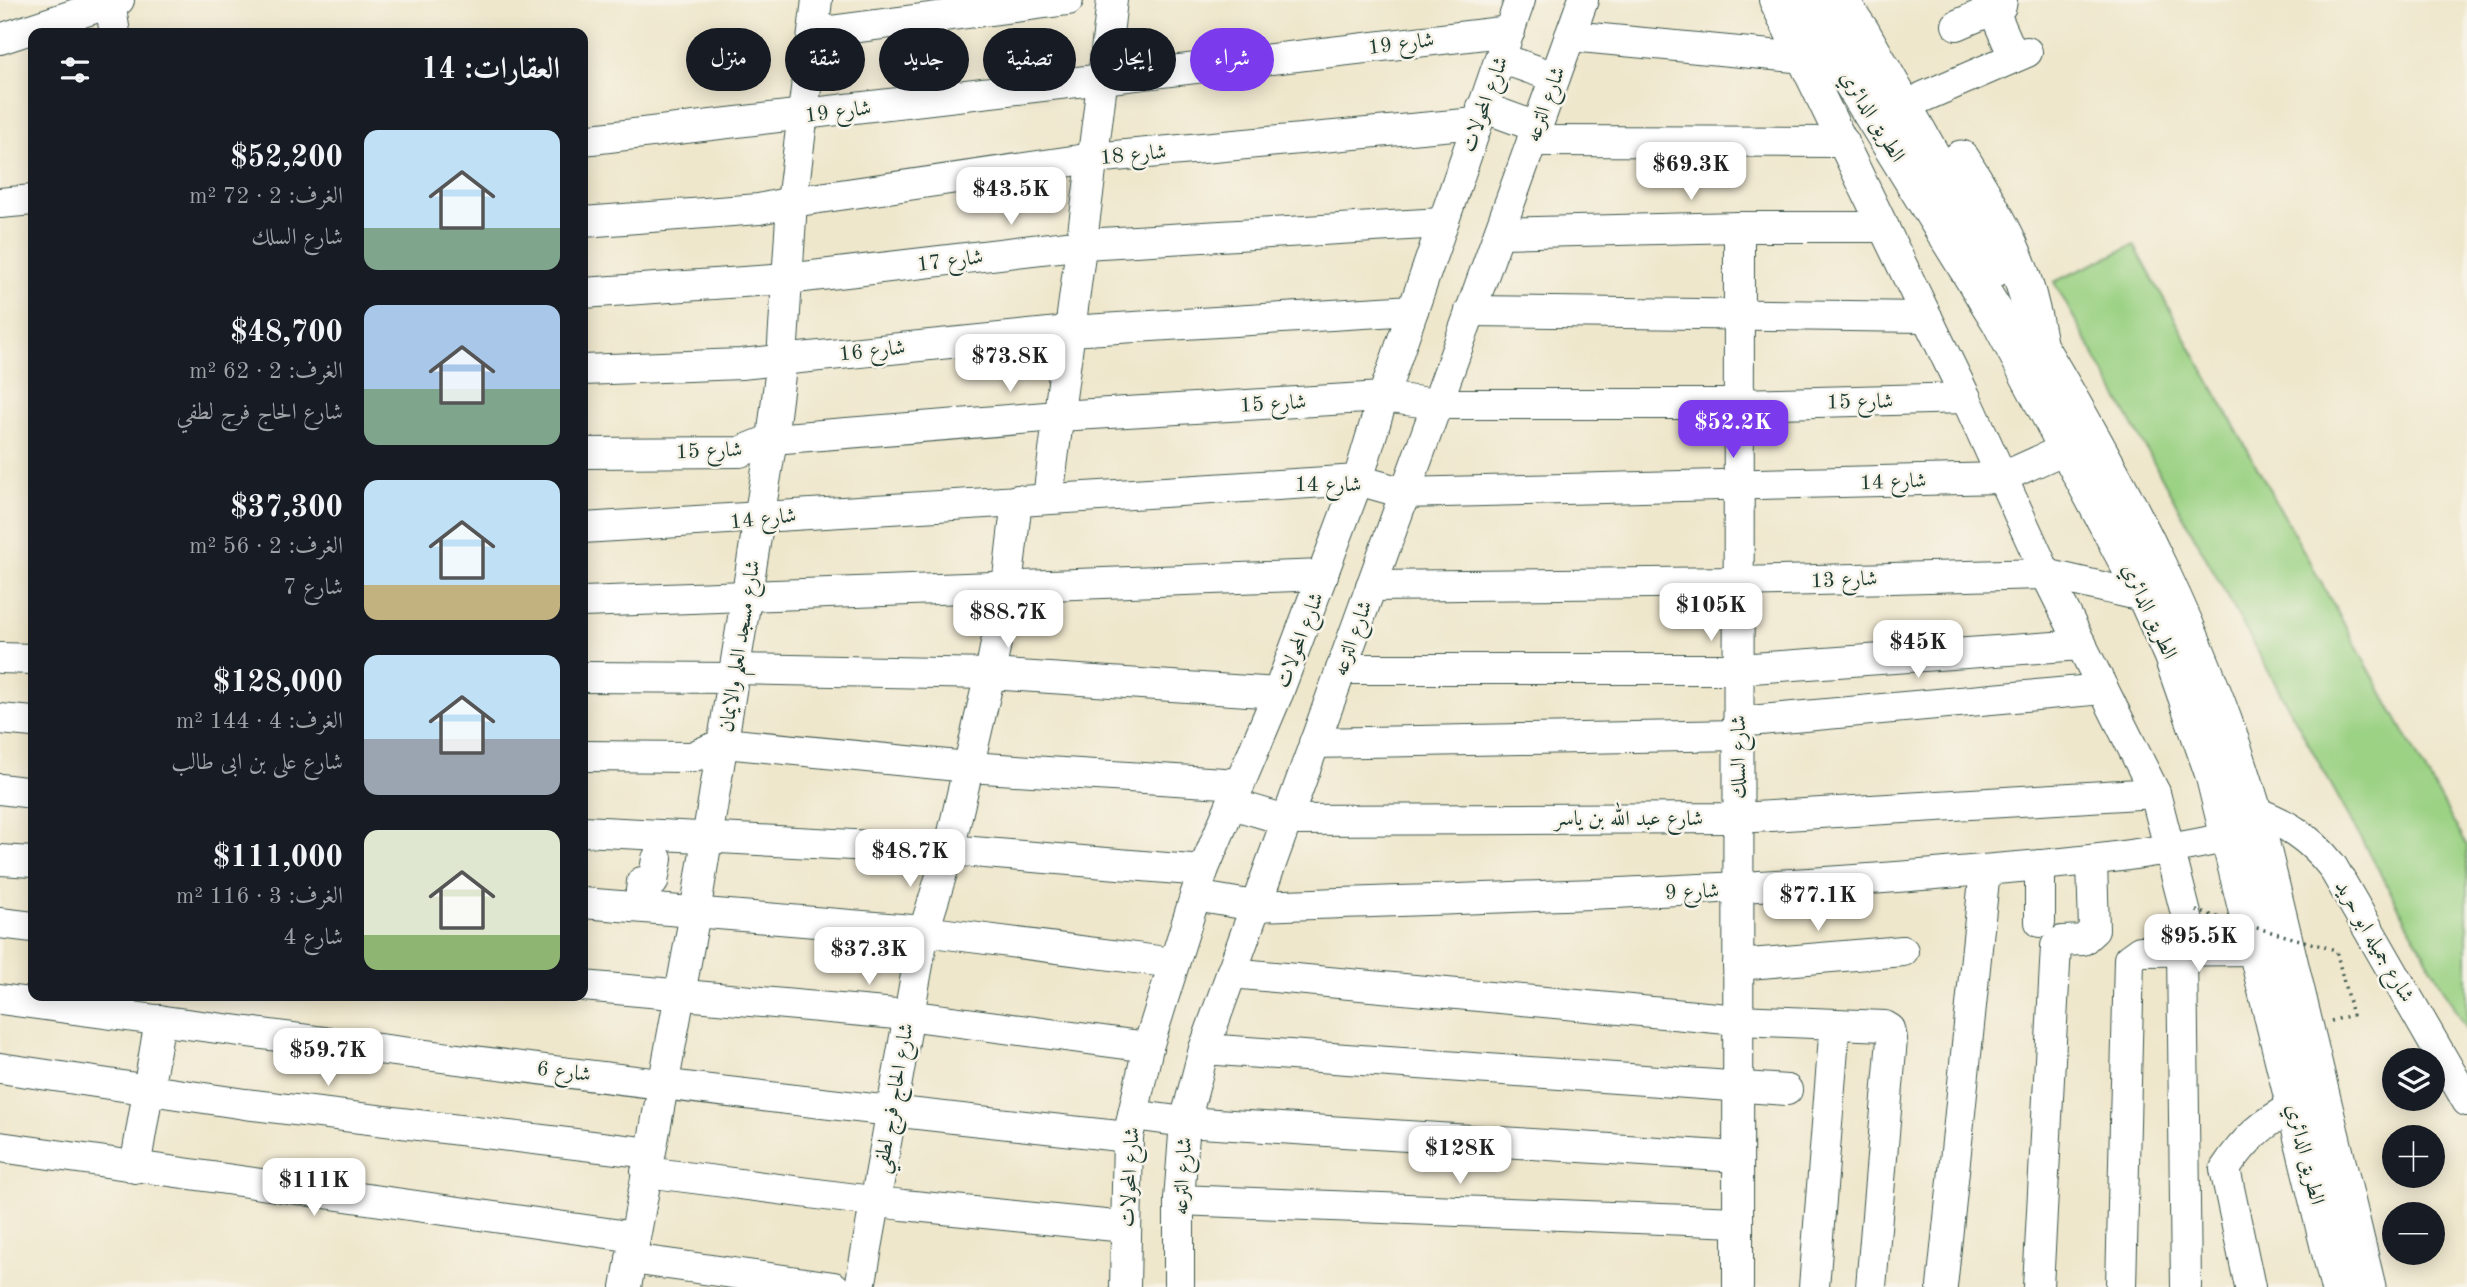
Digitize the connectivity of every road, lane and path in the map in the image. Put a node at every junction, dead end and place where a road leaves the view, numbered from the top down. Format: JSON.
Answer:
{"nodes":[{"id":1,"x":817,"y":0,"type":"edge"},
{"id":2,"x":1068,"y":0,"type":"edge"},
{"id":3,"x":1112,"y":0,"type":"edge"},
{"id":4,"x":1520,"y":0,"type":"edge"},
{"id":5,"x":1583,"y":0,"type":"edge"},
{"id":6,"x":1774,"y":0,"type":"edge"},
{"id":7,"x":1801,"y":0,"type":"edge"},
{"id":8,"x":1839,"y":0,"type":"edge"},
{"id":9,"x":115,"y":1,"type":"edge"},
{"id":10,"x":1998,"y":5,"type":"edge"},
{"id":11,"x":1957,"y":25,"type":"dead end"},
{"id":12,"x":33,"y":28,"type":"edge"},
{"id":13,"x":115,"y":28,"type":"edge"},
{"id":14,"x":814,"y":28,"type":"edge"},
{"id":15,"x":852,"y":28,"type":"edge"},
{"id":16,"x":1109,"y":28,"type":"edge"},
{"id":17,"x":28,"y":30,"type":"edge"},
{"id":18,"x":1840,"y":35,"type":"edge"},
{"id":19,"x":1570,"y":36,"type":"junction"},
{"id":20,"x":0,"y":39,"type":"edge"},
{"id":21,"x":1505,"y":44,"type":"junction"},
{"id":22,"x":1176,"y":71,"type":"edge"},
{"id":23,"x":1555,"y":77,"type":"junction"},
{"id":24,"x":1090,"y":79,"type":"edge"},
{"id":25,"x":806,"y":91,"type":"edge"},
{"id":26,"x":1101,"y":91,"type":"edge"},
{"id":27,"x":1923,"y":97,"type":"junction"},
{"id":28,"x":1479,"y":115,"type":"junction"},
{"id":29,"x":803,"y":116,"type":"junction"},
{"id":30,"x":1534,"y":134,"type":"junction"},
{"id":31,"x":588,"y":139,"type":"edge"},
{"id":32,"x":1844,"y":142,"type":"junction"},
{"id":33,"x":1093,"y":158,"type":"junction"},
{"id":34,"x":28,"y":200,"type":"edge"},
{"id":35,"x":792,"y":201,"type":"junction"},
{"id":36,"x":0,"y":203,"type":"edge"},
{"id":37,"x":588,"y":222,"type":"edge"},
{"id":38,"x":1442,"y":223,"type":"junction"},
{"id":39,"x":1739,"y":227,"type":"junction"},
{"id":40,"x":1884,"y":227,"type":"junction"},
{"id":41,"x":1499,"y":233,"type":"junction"},
{"id":42,"x":1084,"y":244,"type":"junction"},
{"id":43,"x":787,"y":279,"type":"junction"},
{"id":44,"x":588,"y":293,"type":"edge"},
{"id":45,"x":1413,"y":310,"type":"junction"},
{"id":46,"x":1470,"y":311,"type":"junction"},
{"id":47,"x":1739,"y":315,"type":"junction"},
{"id":48,"x":1927,"y":317,"type":"junction"},
{"id":49,"x":1069,"y":331,"type":"junction"},
{"id":50,"x":2038,"y":343,"type":"junction"},
{"id":51,"x":782,"y":359,"type":"junction"},
{"id":52,"x":588,"y":370,"type":"edge"},
{"id":53,"x":1383,"y":397,"type":"junction"},
{"id":54,"x":1966,"y":398,"type":"junction"},
{"id":55,"x":1437,"y":404,"type":"junction"},
{"id":56,"x":1738,"y":404,"type":"junction"},
{"id":57,"x":1058,"y":416,"type":"junction"},
{"id":58,"x":772,"y":439,"type":"junction"},
{"id":59,"x":2067,"y":448,"type":"junction"},
{"id":60,"x":588,"y":453,"type":"edge"},
{"id":61,"x":2001,"y":478,"type":"junction"},
{"id":62,"x":1358,"y":480,"type":"junction"},
{"id":63,"x":1739,"y":485,"type":"junction"},
{"id":64,"x":1404,"y":494,"type":"junction"},
{"id":65,"x":1048,"y":498,"type":"junction"},
{"id":66,"x":1017,"y":500,"type":"junction"},
{"id":67,"x":759,"y":517,"type":"junction"},
{"id":68,"x":588,"y":528,"type":"edge"},
{"id":69,"x":2046,"y":574,"type":"junction"},
{"id":70,"x":1323,"y":575,"type":"junction"},
{"id":71,"x":1739,"y":582,"type":"junction"},
{"id":72,"x":1007,"y":586,"type":"junction"},
{"id":73,"x":1371,"y":586,"type":"junction"},
{"id":74,"x":746,"y":597,"type":"junction"},
{"id":75,"x":2146,"y":597,"type":"junction"},
{"id":76,"x":588,"y":602,"type":"edge"},
{"id":77,"x":2081,"y":645,"type":"junction"},
{"id":78,"x":0,"y":658,"type":"edge"},
{"id":79,"x":28,"y":659,"type":"edge"},
{"id":80,"x":1341,"y":669,"type":"junction"},
{"id":81,"x":1738,"y":669,"type":"junction"},
{"id":82,"x":735,"y":673,"type":"junction"},
{"id":83,"x":990,"y":674,"type":"junction"},
{"id":84,"x":588,"y":677,"type":"edge"},
{"id":85,"x":2103,"y":689,"type":"junction"},
{"id":86,"x":1278,"y":693,"type":"junction"},
{"id":87,"x":0,"y":719,"type":"edge"},
{"id":88,"x":28,"y":722,"type":"edge"},
{"id":89,"x":1738,"y":728,"type":"junction"},
{"id":90,"x":724,"y":743,"type":"junction"},
{"id":91,"x":1314,"y":743,"type":"junction"},
{"id":92,"x":588,"y":756,"type":"edge"},
{"id":93,"x":968,"y":767,"type":"junction"},
{"id":94,"x":0,"y":789,"type":"edge"},
{"id":95,"x":28,"y":792,"type":"edge"},
{"id":96,"x":2155,"y":793,"type":"junction"},
{"id":97,"x":1236,"y":794,"type":"junction"},
{"id":98,"x":1738,"y":818,"type":"junction"},
{"id":99,"x":1286,"y":820,"type":"junction"},
{"id":100,"x":2241,"y":824,"type":"junction"},
{"id":101,"x":588,"y":831,"type":"edge"},
{"id":102,"x":706,"y":837,"type":"junction"},
{"id":103,"x":949,"y":850,"type":"junction"},
{"id":104,"x":2169,"y":851,"type":"junction"},
{"id":105,"x":657,"y":859,"type":"dead end"},
{"id":106,"x":0,"y":860,"type":"edge"},
{"id":107,"x":2092,"y":861,"type":"junction"},
{"id":108,"x":28,"y":862,"type":"edge"},
{"id":109,"x":2040,"y":865,"type":"junction"},
{"id":110,"x":1985,"y":870,"type":"junction"},
{"id":111,"x":1199,"y":884,"type":"junction"},
{"id":112,"x":1738,"y":890,"type":"junction"},
{"id":113,"x":588,"y":903,"type":"edge"},
{"id":114,"x":1255,"y":906,"type":"junction"},
{"id":115,"x":639,"y":907,"type":"junction"},
{"id":116,"x":2196,"y":911,"type":"dead end"},
{"id":117,"x":695,"y":913,"type":"junction"},
{"id":118,"x":2040,"y":922,"type":"dead end"},
{"id":119,"x":0,"y":923,"type":"edge"},
{"id":120,"x":28,"y":926,"type":"edge"},
{"id":121,"x":924,"y":931,"type":"junction"},
{"id":122,"x":2189,"y":949,"type":"junction"},
{"id":123,"x":2257,"y":950,"type":"junction"},
{"id":124,"x":1903,"y":951,"type":"dead end"},
{"id":125,"x":1174,"y":963,"type":"junction"},
{"id":126,"x":1738,"y":965,"type":"junction"},
{"id":127,"x":1231,"y":973,"type":"junction"},
{"id":128,"x":588,"y":987,"type":"edge"},
{"id":129,"x":677,"y":996,"type":"junction"},
{"id":130,"x":0,"y":999,"type":"edge"},
{"id":131,"x":2348,"y":1001,"type":"dead end"},
{"id":132,"x":908,"y":1015,"type":"junction"},
{"id":133,"x":160,"y":1020,"type":"junction"},
{"id":134,"x":1738,"y":1020,"type":"junction"},
{"id":135,"x":1835,"y":1024,"type":"junction"},
{"id":136,"x":1148,"y":1047,"type":"junction"},
{"id":137,"x":1204,"y":1049,"type":"junction"},
{"id":138,"x":0,"y":1068,"type":"edge"},
{"id":139,"x":662,"y":1083,"type":"junction"},
{"id":140,"x":1738,"y":1087,"type":"junction"},
{"id":141,"x":148,"y":1090,"type":"junction"},
{"id":142,"x":1787,"y":1090,"type":"dead end"},
{"id":143,"x":2467,"y":1101,"type":"edge"},
{"id":144,"x":2295,"y":1106,"type":"junction"},
{"id":145,"x":892,"y":1112,"type":"junction"},
{"id":146,"x":1185,"y":1122,"type":"junction"},
{"id":147,"x":1130,"y":1126,"type":"junction"},
{"id":148,"x":0,"y":1147,"type":"edge"},
{"id":149,"x":1738,"y":1157,"type":"junction"},
{"id":150,"x":648,"y":1162,"type":"junction"},
{"id":151,"x":135,"y":1168,"type":"junction"},
{"id":152,"x":876,"y":1200,"type":"junction"},
{"id":153,"x":1179,"y":1200,"type":"junction"},
{"id":154,"x":1738,"y":1222,"type":"junction"},
{"id":155,"x":1125,"y":1227,"type":"junction"},
{"id":156,"x":631,"y":1261,"type":"edge"},
{"id":157,"x":834,"y":1287,"type":"edge"},
{"id":158,"x":860,"y":1287,"type":"edge"},
{"id":159,"x":1125,"y":1287,"type":"edge"},
{"id":160,"x":1179,"y":1287,"type":"edge"},
{"id":161,"x":1738,"y":1287,"type":"edge"},
{"id":162,"x":1814,"y":1287,"type":"edge"},
{"id":163,"x":1871,"y":1287,"type":"edge"},
{"id":164,"x":1942,"y":1287,"type":"edge"},
{"id":165,"x":2038,"y":1287,"type":"edge"},
{"id":166,"x":2121,"y":1287,"type":"edge"},
{"id":167,"x":2186,"y":1287,"type":"edge"},
{"id":168,"x":2250,"y":1287,"type":"edge"},
{"id":169,"x":2339,"y":1287,"type":"edge"},
{"id":170,"x":2367,"y":1287,"type":"edge"}],
"edges":[{"from":1,"to":14,"type":"street","name":"شارع مسجد العلم والايمان"},
{"from":2,"to":15,"type":"street"},
{"from":3,"to":16,"type":"street"},
{"from":4,"to":21,"type":"street","name":"شارع المحولات"},
{"from":5,"to":19,"type":"street","name":"شارع الترعه"},
{"from":6,"to":18,"type":"street"},
{"from":7,"to":18,"type":"main road","name":"الطريق الدائري"},
{"from":8,"to":18,"type":"main road","name":"الطريق الدائري"},
{"from":9,"to":12,"type":"street"},
{"from":9,"to":13,"type":"street"},
{"from":10,"to":11,"type":"street"},
{"from":10,"to":27,"type":"street"},
{"from":17,"to":20,"type":"street"},
{"from":18,"to":19,"type":"street"},
{"from":18,"to":27,"type":"main road"},
{"from":18,"to":32,"type":"street"},
{"from":18,"to":50,"type":"main road","name":"الطريق الدائري"},
{"from":18,"to":59,"type":"main road","name":"الطريق الدائري"},
{"from":19,"to":23,"type":"street","name":"شارع الترعه"},
{"from":21,"to":22,"type":"street","name":"شارع 19"},
{"from":21,"to":23,"type":"street"},
{"from":21,"to":28,"type":"street","name":"شارع المحولات"},
{"from":23,"to":30,"type":"street","name":"شارع الترعه"},
{"from":24,"to":29,"type":"street","name":"شارع 19"},
{"from":25,"to":29,"type":"street","name":"شارع مسجد العلم والايمان"},
{"from":26,"to":33,"type":"street"},
{"from":27,"to":50,"type":"main road"},
{"from":28,"to":30,"type":"street"},
{"from":28,"to":33,"type":"street","name":"شارع 18"},
{"from":28,"to":38,"type":"street","name":"شارع المحولات"},
{"from":29,"to":31,"type":"street","name":"شارع 19"},
{"from":29,"to":35,"type":"street","name":"شارع مسجد العلم والايمان"},
{"from":30,"to":32,"type":"street"},
{"from":30,"to":41,"type":"street","name":"شارع الترعه"},
{"from":32,"to":40,"type":"street"},
{"from":33,"to":35,"type":"street","name":"شارع 18"},
{"from":33,"to":42,"type":"street"},
{"from":34,"to":36,"type":"street"},
{"from":35,"to":37,"type":"street","name":"شارع 18"},
{"from":35,"to":43,"type":"street","name":"شارع مسجد العلم والايمان"},
{"from":38,"to":42,"type":"street","name":"شارع 17"},
{"from":38,"to":45,"type":"street","name":"شارع المحولات"},
{"from":39,"to":40,"type":"street"},
{"from":39,"to":41,"type":"street"},
{"from":39,"to":47,"type":"street","name":"شارع السلك"},
{"from":40,"to":48,"type":"street"},
{"from":41,"to":46,"type":"street","name":"شارع الترعه"},
{"from":42,"to":43,"type":"street","name":"شارع 17"},
{"from":42,"to":49,"type":"street"},
{"from":43,"to":44,"type":"street","name":"شارع 17"},
{"from":43,"to":51,"type":"street","name":"شارع مسجد العلم والايمان"},
{"from":45,"to":49,"type":"street","name":"شارع 16"},
{"from":45,"to":53,"type":"street","name":"شارع المحولات"},
{"from":46,"to":47,"type":"street"},
{"from":46,"to":55,"type":"street","name":"شارع الترعه"},
{"from":47,"to":48,"type":"street"},
{"from":47,"to":56,"type":"street","name":"شارع السلك"},
{"from":48,"to":54,"type":"street"},
{"from":49,"to":51,"type":"street","name":"شارع 16"},
{"from":49,"to":57,"type":"street"},
{"from":50,"to":100,"type":"main road","name":"الطريق الدائري"},
{"from":51,"to":52,"type":"street","name":"شارع 16"},
{"from":51,"to":58,"type":"street","name":"شارع مسجد العلم والايمان"},
{"from":53,"to":55,"type":"street","name":"شارع 15"},
{"from":53,"to":57,"type":"street","name":"شارع 15"},
{"from":53,"to":62,"type":"street","name":"شارع المحولات"},
{"from":54,"to":56,"type":"street","name":"شارع 15"},
{"from":54,"to":61,"type":"street"},
{"from":55,"to":56,"type":"street","name":"شارع 15"},
{"from":55,"to":64,"type":"street","name":"شارع الترعه"},
{"from":56,"to":63,"type":"street","name":"شارع السلك"},
{"from":57,"to":58,"type":"street","name":"شارع 15"},
{"from":57,"to":65,"type":"street"},
{"from":58,"to":60,"type":"street","name":"شارع 15"},
{"from":58,"to":67,"type":"street","name":"شارع مسجد العلم والايمان"},
{"from":59,"to":61,"type":"street","name":"شارع 14"},
{"from":59,"to":75,"type":"main road","name":"الطريق الدائري"},
{"from":61,"to":63,"type":"street","name":"شارع 14"},
{"from":61,"to":69,"type":"street"},
{"from":62,"to":64,"type":"street","name":"شارع 14"},
{"from":62,"to":65,"type":"street","name":"شارع 14"},
{"from":62,"to":70,"type":"street","name":"شارع المحولات"},
{"from":63,"to":64,"type":"street","name":"شارع 14"},
{"from":63,"to":71,"type":"street","name":"شارع السلك"},
{"from":64,"to":73,"type":"street","name":"شارع الترعه"},
{"from":65,"to":66,"type":"street","name":"شارع 14"},
{"from":66,"to":67,"type":"street","name":"شارع 14"},
{"from":66,"to":72,"type":"street","name":"شارع الحاج فرج لطفي"},
{"from":67,"to":68,"type":"street","name":"شارع 14"},
{"from":67,"to":74,"type":"street","name":"شارع مسجد العلم والايمان"},
{"from":69,"to":71,"type":"street","name":"شارع 13"},
{"from":69,"to":75,"type":"street","name":"شارع 13"},
{"from":69,"to":77,"type":"street"},
{"from":70,"to":72,"type":"street"},
{"from":70,"to":86,"type":"street","name":"شارع المحولات"},
{"from":71,"to":73,"type":"street","name":"شارع 13"},
{"from":71,"to":81,"type":"street","name":"شارع السلك"},
{"from":72,"to":74,"type":"street"},
{"from":72,"to":83,"type":"street","name":"شارع الحاج فرج لطفي"},
{"from":73,"to":80,"type":"street","name":"شارع الترعه"},
{"from":74,"to":76,"type":"street"},
{"from":74,"to":82,"type":"street","name":"شارع مسجد العلم والايمان"},
{"from":75,"to":100,"type":"main road","name":"الطريق الدائري"},
{"from":77,"to":81,"type":"street"},
{"from":77,"to":85,"type":"street"},
{"from":78,"to":79,"type":"street"},
{"from":80,"to":81,"type":"street"},
{"from":80,"to":91,"type":"street","name":"شارع الترعه"},
{"from":81,"to":89,"type":"street","name":"شارع السلك"},
{"from":82,"to":83,"type":"street"},
{"from":82,"to":84,"type":"street"},
{"from":82,"to":90,"type":"street","name":"شارع مسجد العلم والايمان"},
{"from":83,"to":86,"type":"street"},
{"from":83,"to":93,"type":"street","name":"شارع الحاج فرج لطفي"},
{"from":85,"to":89,"type":"street"},
{"from":85,"to":96,"type":"street"},
{"from":86,"to":97,"type":"street","name":"شارع المحولات"},
{"from":87,"to":88,"type":"street"},
{"from":89,"to":91,"type":"street"},
{"from":89,"to":98,"type":"street","name":"شارع السلك"},
{"from":90,"to":92,"type":"street"},
{"from":90,"to":93,"type":"street","name":"شارع عبد الله بن ياسر"},
{"from":90,"to":102,"type":"street","name":"شارع مسجد العلم والايمان"},
{"from":91,"to":99,"type":"street","name":"شارع الترعه"},
{"from":93,"to":97,"type":"street","name":"شارع عبد الله بن ياسر"},
{"from":93,"to":103,"type":"street","name":"شارع الحاج فرج لطفي"},
{"from":94,"to":95,"type":"street"},
{"from":96,"to":98,"type":"street","name":"شارع عبد الله بن ياسر"},
{"from":96,"to":104,"type":"street"},
{"from":97,"to":99,"type":"street","name":"شارع عبد الله بن ياسر"},
{"from":97,"to":111,"type":"street","name":"شارع المحولات"},
{"from":98,"to":99,"type":"street","name":"شارع عبد الله بن ياسر"},
{"from":98,"to":112,"type":"street","name":"شارع السلك"},
{"from":99,"to":114,"type":"street","name":"شارع الترعه"},
{"from":100,"to":104,"type":"street","name":"شارع 9"},
{"from":100,"to":123,"type":"main road","name":"الطريق الدائري"},
{"from":100,"to":143,"type":"street","name":"شارع جميله ابو حريد"},
{"from":100,"to":170,"type":"main road","name":"الطريق الدائري"},
{"from":101,"to":102,"type":"street","name":"شارع 9"},
{"from":102,"to":103,"type":"street","name":"شارع 9"},
{"from":102,"to":117,"type":"street","name":"شارع مسجد العلم والايمان"},
{"from":103,"to":111,"type":"street","name":"شارع 9"},
{"from":103,"to":121,"type":"street","name":"شارع الحاج فرج لطفي"},
{"from":104,"to":107,"type":"street","name":"شارع 9"},
{"from":104,"to":122,"type":"street"},
{"from":105,"to":115,"type":"street"},
{"from":106,"to":108,"type":"street"},
{"from":107,"to":109,"type":"street","name":"شارع 9"},
{"from":107,"to":165,"type":"street"},
{"from":109,"to":110,"type":"street","name":"شارع 9"},
{"from":109,"to":118,"type":"street"},
{"from":110,"to":112,"type":"street","name":"شارع 9"},
{"from":110,"to":164,"type":"street"},
{"from":111,"to":114,"type":"street","name":"شارع 9"},
{"from":111,"to":125,"type":"street","name":"شارع المحولات"},
{"from":112,"to":114,"type":"street","name":"شارع 9"},
{"from":112,"to":126,"type":"street","name":"شارع السلك"},
{"from":113,"to":115,"type":"street"},
{"from":114,"to":127,"type":"street","name":"شارع الترعه"},
{"from":115,"to":117,"type":"street"},
{"from":116,"to":131,"type":"path","bridge":true},
{"from":117,"to":121,"type":"street"},
{"from":117,"to":129,"type":"street","name":"شارع مسجد العلم والايمان"},
{"from":119,"to":120,"type":"street"},
{"from":121,"to":125,"type":"street"},
{"from":121,"to":132,"type":"street","name":"شارع الحاج فرج لطفي"},
{"from":122,"to":123,"type":"street"},
{"from":122,"to":166,"type":"street"},
{"from":122,"to":167,"type":"street"},
{"from":123,"to":144,"type":"main road","name":"الطريق الدائري"},
{"from":124,"to":126,"type":"street"},
{"from":125,"to":136,"type":"street","name":"شارع المحولات"},
{"from":126,"to":134,"type":"street","name":"شارع السلك"},
{"from":127,"to":134,"type":"street"},
{"from":127,"to":137,"type":"street","name":"شارع الترعه"},
{"from":128,"to":129,"type":"street"},
{"from":129,"to":132,"type":"street"},
{"from":129,"to":139,"type":"street","name":"شارع مسجد العلم والايمان"},
{"from":130,"to":133,"type":"street","name":"شارع 6"},
{"from":132,"to":136,"type":"street"},
{"from":132,"to":145,"type":"street","name":"شارع الحاج فرج لطفي"},
{"from":133,"to":139,"type":"street","name":"شارع 6"},
{"from":133,"to":141,"type":"street"},
{"from":134,"to":135,"type":"street"},
{"from":134,"to":140,"type":"street","name":"شارع السلك"},
{"from":135,"to":162,"type":"street"},
{"from":135,"to":163,"type":"street"},
{"from":136,"to":147,"type":"street","name":"شارع المحولات"},
{"from":137,"to":140,"type":"street"},
{"from":137,"to":146,"type":"street","name":"شارع الترعه"},
{"from":138,"to":141,"type":"street"},
{"from":139,"to":145,"type":"street","name":"شارع 6"},
{"from":139,"to":150,"type":"street","name":"شارع مسجد العلم والايمان"},
{"from":140,"to":142,"type":"street"},
{"from":140,"to":149,"type":"street","name":"شارع السلك"},
{"from":141,"to":150,"type":"street"},
{"from":141,"to":151,"type":"street"},
{"from":144,"to":168,"type":"street"},
{"from":144,"to":169,"type":"main road","name":"الطريق الدائري"},
{"from":145,"to":147,"type":"street","name":"شارع 6"},
{"from":145,"to":152,"type":"street","name":"شارع الحاج فرج لطفي"},
{"from":146,"to":147,"type":"street","name":"شارع 6"},
{"from":146,"to":149,"type":"street","name":"شارع 6"},
{"from":146,"to":153,"type":"street","name":"شارع الترعه"},
{"from":147,"to":155,"type":"street","name":"شارع المحولات"},
{"from":148,"to":151,"type":"street"},
{"from":149,"to":154,"type":"street","name":"شارع السلك"},
{"from":150,"to":152,"type":"street"},
{"from":150,"to":156,"type":"street","name":"شارع مسجد العلم والايمان"},
{"from":151,"to":156,"type":"street"},
{"from":152,"to":155,"type":"street"},
{"from":152,"to":158,"type":"street","name":"شارع الحاج فرج لطفي"},
{"from":153,"to":154,"type":"street"},
{"from":153,"to":160,"type":"street","name":"شارع الترعه"},
{"from":154,"to":161,"type":"street","name":"شارع السلك"},
{"from":155,"to":159,"type":"street","name":"شارع المحولات"},
{"from":156,"to":157,"type":"street"}]}
